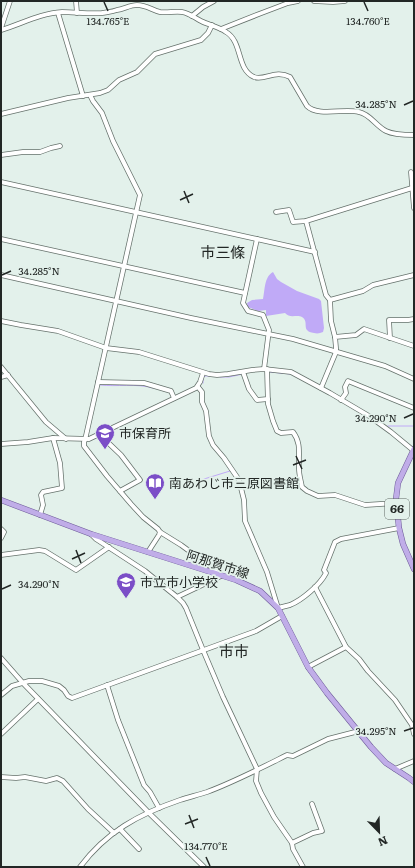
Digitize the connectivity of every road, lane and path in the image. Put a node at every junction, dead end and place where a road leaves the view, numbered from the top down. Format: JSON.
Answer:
{"nodes":[{"id":1,"x":10,"y":1,"type":"edge"},
{"id":2,"x":76,"y":1,"type":"edge"},
{"id":3,"x":214,"y":1,"type":"edge"},
{"id":4,"x":298,"y":1,"type":"edge"},
{"id":5,"x":314,"y":1,"type":"edge"},
{"id":6,"x":345,"y":1,"type":"edge"},
{"id":7,"x":58,"y":13,"type":"junction"},
{"id":8,"x":77,"y":13,"type":"junction"},
{"id":9,"x":192,"y":16,"type":"junction"},
{"id":10,"x":212,"y":26,"type":"junction"},
{"id":11,"x":1,"y":29,"type":"edge"},
{"id":12,"x":221,"y":29,"type":"junction"},
{"id":13,"x":90,"y":95,"type":"junction"},
{"id":14,"x":83,"y":96,"type":"junction"},
{"id":15,"x":1,"y":114,"type":"edge"},
{"id":16,"x":414,"y":135,"type":"edge"},
{"id":17,"x":60,"y":146,"type":"dead end"},
{"id":18,"x":1,"y":155,"type":"edge"},
{"id":19,"x":411,"y":172,"type":"dead end"},
{"id":20,"x":1,"y":182,"type":"edge"},
{"id":21,"x":412,"y":188,"type":"junction"},
{"id":22,"x":414,"y":208,"type":"edge"},
{"id":23,"x":136,"y":212,"type":"junction"},
{"id":24,"x":276,"y":212,"type":"dead end"},
{"id":25,"x":306,"y":221,"type":"junction"},
{"id":26,"x":1,"y":239,"type":"edge"},
{"id":27,"x":258,"y":239,"type":"junction"},
{"id":28,"x":314,"y":252,"type":"junction"},
{"id":29,"x":124,"y":266,"type":"junction"},
{"id":30,"x":1,"y":275,"type":"edge"},
{"id":31,"x":414,"y":275,"type":"edge"},
{"id":32,"x":245,"y":293,"type":"junction"},
{"id":33,"x":330,"y":300,"type":"junction"},
{"id":34,"x":116,"y":301,"type":"junction"},
{"id":35,"x":414,"y":319,"type":"edge"},
{"id":36,"x":1,"y":321,"type":"edge"},
{"id":37,"x":269,"y":334,"type":"junction"},
{"id":38,"x":335,"y":337,"type":"junction"},
{"id":39,"x":390,"y":338,"type":"junction"},
{"id":40,"x":414,"y":346,"type":"edge"},
{"id":41,"x":106,"y":348,"type":"junction"},
{"id":42,"x":336,"y":352,"type":"junction"},
{"id":43,"x":1,"y":367,"type":"edge"},
{"id":44,"x":266,"y":369,"type":"junction"},
{"id":45,"x":243,"y":372,"type":"junction"},
{"id":46,"x":202,"y":373,"type":"junction"},
{"id":47,"x":8,"y":375,"type":"junction"},
{"id":48,"x":1,"y":377,"type":"edge"},
{"id":49,"x":414,"y":379,"type":"edge"},
{"id":50,"x":98,"y":382,"type":"junction"},
{"id":51,"x":198,"y":386,"type":"junction"},
{"id":52,"x":321,"y":388,"type":"junction"},
{"id":53,"x":174,"y":398,"type":"junction"},
{"id":54,"x":268,"y":399,"type":"junction"},
{"id":55,"x":341,"y":400,"type":"junction"},
{"id":56,"x":414,"y":408,"type":"edge"},
{"id":57,"x":99,"y":434,"type":"junction"},
{"id":58,"x":53,"y":438,"type":"junction"},
{"id":59,"x":66,"y":439,"type":"junction"},
{"id":60,"x":85,"y":440,"type":"junction"},
{"id":61,"x":1,"y":444,"type":"edge"},
{"id":62,"x":414,"y":450,"type":"edge"},
{"id":63,"x":120,"y":491,"type":"junction"},
{"id":64,"x":1,"y":500,"type":"edge"},
{"id":65,"x":396,"y":503,"type":"junction"},
{"id":66,"x":40,"y":515,"type":"junction"},
{"id":67,"x":399,"y":528,"type":"junction"},
{"id":68,"x":1,"y":529,"type":"edge"},
{"id":69,"x":160,"y":532,"type":"junction"},
{"id":70,"x":92,"y":534,"type":"junction"},
{"id":71,"x":1,"y":538,"type":"edge"},
{"id":72,"x":109,"y":547,"type":"junction"},
{"id":73,"x":148,"y":552,"type":"junction"},
{"id":74,"x":1,"y":555,"type":"edge"},
{"id":75,"x":414,"y":569,"type":"edge"},
{"id":76,"x":220,"y":575,"type":"junction"},
{"id":77,"x":315,"y":587,"type":"junction"},
{"id":78,"x":177,"y":597,"type":"junction"},
{"id":79,"x":278,"y":608,"type":"junction"},
{"id":80,"x":282,"y":616,"type":"junction"},
{"id":81,"x":346,"y":647,"type":"junction"},
{"id":82,"x":203,"y":650,"type":"junction"},
{"id":83,"x":1,"y":658,"type":"edge"},
{"id":84,"x":308,"y":667,"type":"junction"},
{"id":85,"x":23,"y":683,"type":"junction"},
{"id":86,"x":107,"y":686,"type":"junction"},
{"id":87,"x":1,"y":695,"type":"edge"},
{"id":88,"x":38,"y":699,"type":"junction"},
{"id":89,"x":358,"y":731,"type":"junction"},
{"id":90,"x":1,"y":734,"type":"edge"},
{"id":91,"x":414,"y":734,"type":"edge"},
{"id":92,"x":414,"y":761,"type":"edge"},
{"id":93,"x":395,"y":769,"type":"junction"},
{"id":94,"x":257,"y":770,"type":"junction"},
{"id":95,"x":1,"y":777,"type":"edge"},
{"id":96,"x":414,"y":782,"type":"edge"},
{"id":97,"x":312,"y":804,"type":"dead end"},
{"id":98,"x":159,"y":808,"type":"junction"},
{"id":99,"x":149,"y":813,"type":"junction"},
{"id":100,"x":120,"y":829,"type":"junction"},
{"id":101,"x":114,"y":833,"type":"junction"},
{"id":102,"x":292,"y":843,"type":"junction"},
{"id":103,"x":139,"y":849,"type":"dead end"},
{"id":104,"x":80,"y":867,"type":"edge"},
{"id":105,"x":204,"y":867,"type":"edge"},
{"id":106,"x":303,"y":867,"type":"edge"}],
"edges":[{"from":1,"to":11,"type":"street"},
{"from":2,"to":8,"type":"street"},
{"from":3,"to":9,"type":"street"},
{"from":4,"to":12,"type":"street"},
{"from":5,"to":6,"type":"street"},
{"from":7,"to":8,"type":"street"},
{"from":7,"to":11,"type":"street"},
{"from":7,"to":14,"type":"street"},
{"from":8,"to":9,"type":"street"},
{"from":9,"to":10,"type":"street"},
{"from":10,"to":12,"type":"street"},
{"from":10,"to":13,"type":"street"},
{"from":12,"to":16,"type":"street"},
{"from":13,"to":14,"type":"street"},
{"from":13,"to":23,"type":"street"},
{"from":14,"to":15,"type":"street"},
{"from":17,"to":18,"type":"street"},
{"from":19,"to":21,"type":"street"},
{"from":20,"to":23,"type":"street"},
{"from":21,"to":22,"type":"street"},
{"from":21,"to":25,"type":"street"},
{"from":23,"to":27,"type":"street"},
{"from":23,"to":29,"type":"street"},
{"from":24,"to":25,"type":"street"},
{"from":25,"to":28,"type":"street"},
{"from":26,"to":29,"type":"street"},
{"from":27,"to":28,"type":"street"},
{"from":27,"to":32,"type":"street"},
{"from":28,"to":33,"type":"street"},
{"from":29,"to":32,"type":"street"},
{"from":29,"to":34,"type":"street"},
{"from":30,"to":34,"type":"street"},
{"from":31,"to":33,"type":"street"},
{"from":32,"to":37,"type":"street"},
{"from":33,"to":38,"type":"street"},
{"from":34,"to":37,"type":"street"},
{"from":34,"to":41,"type":"street"},
{"from":35,"to":39,"type":"street"},
{"from":36,"to":41,"type":"street"},
{"from":37,"to":42,"type":"street"},
{"from":37,"to":44,"type":"street"},
{"from":38,"to":39,"type":"street"},
{"from":38,"to":42,"type":"street"},
{"from":39,"to":40,"type":"street"},
{"from":41,"to":46,"type":"street"},
{"from":41,"to":50,"type":"street"},
{"from":42,"to":49,"type":"street"},
{"from":42,"to":52,"type":"street"},
{"from":43,"to":47,"type":"street"},
{"from":44,"to":45,"type":"street"},
{"from":44,"to":52,"type":"street"},
{"from":44,"to":54,"type":"street"},
{"from":45,"to":46,"type":"street"},
{"from":45,"to":54,"type":"street"},
{"from":46,"to":51,"type":"street"},
{"from":47,"to":48,"type":"street"},
{"from":47,"to":59,"type":"street"},
{"from":50,"to":53,"type":"street"},
{"from":50,"to":60,"type":"street"},
{"from":51,"to":53,"type":"street"},
{"from":51,"to":79,"type":"street"},
{"from":52,"to":55,"type":"street"},
{"from":53,"to":57,"type":"street"},
{"from":54,"to":65,"type":"street"},
{"from":55,"to":56,"type":"street"},
{"from":55,"to":62,"type":"street"},
{"from":57,"to":60,"type":"street"},
{"from":57,"to":63,"type":"street"},
{"from":58,"to":59,"type":"street"},
{"from":58,"to":61,"type":"street"},
{"from":58,"to":66,"type":"street"},
{"from":59,"to":60,"type":"street"},
{"from":60,"to":63,"type":"street"},
{"from":62,"to":65,"type":"main road","number":"66"},
{"from":63,"to":69,"type":"street"},
{"from":64,"to":66,"type":"main road","name":"阿那賀市線"},
{"from":65,"to":67,"type":"main road","number":"66"},
{"from":66,"to":70,"type":"main road","name":"阿那賀市線"},
{"from":67,"to":75,"type":"main road","number":"66"},
{"from":67,"to":77,"type":"street"},
{"from":68,"to":71,"type":"street"},
{"from":69,"to":73,"type":"street"},
{"from":69,"to":76,"type":"street"},
{"from":70,"to":72,"type":"street"},
{"from":70,"to":73,"type":"main road","name":"阿那賀市線"},
{"from":72,"to":74,"type":"street"},
{"from":72,"to":78,"type":"street"},
{"from":73,"to":76,"type":"main road","name":"阿那賀市線"},
{"from":76,"to":78,"type":"street"},
{"from":76,"to":79,"type":"main road","name":"阿那賀市線"},
{"from":77,"to":79,"type":"street"},
{"from":77,"to":81,"type":"street"},
{"from":78,"to":82,"type":"street"},
{"from":79,"to":80,"type":"main road","name":"阿那賀市線"},
{"from":80,"to":82,"type":"street"},
{"from":80,"to":84,"type":"main road","name":"阿那賀市線"},
{"from":81,"to":84,"type":"street"},
{"from":81,"to":91,"type":"street"},
{"from":82,"to":86,"type":"street"},
{"from":82,"to":94,"type":"street"},
{"from":83,"to":85,"type":"street"},
{"from":84,"to":89,"type":"main road","name":"阿那賀市線"},
{"from":85,"to":86,"type":"street"},
{"from":85,"to":87,"type":"street"},
{"from":85,"to":88,"type":"street"},
{"from":86,"to":98,"type":"street"},
{"from":88,"to":90,"type":"street"},
{"from":88,"to":99,"type":"street"},
{"from":89,"to":93,"type":"main road","name":"阿那賀市線"},
{"from":89,"to":94,"type":"street"},
{"from":92,"to":93,"type":"street"},
{"from":93,"to":96,"type":"main road","name":"阿那賀市線"},
{"from":94,"to":98,"type":"street"},
{"from":94,"to":102,"type":"street"},
{"from":95,"to":101,"type":"street"},
{"from":97,"to":102,"type":"street"},
{"from":98,"to":99,"type":"street"},
{"from":99,"to":100,"type":"street"},
{"from":99,"to":105,"type":"street"},
{"from":100,"to":101,"type":"street"},
{"from":100,"to":103,"type":"street"},
{"from":101,"to":104,"type":"street"},
{"from":102,"to":106,"type":"street"}]}
